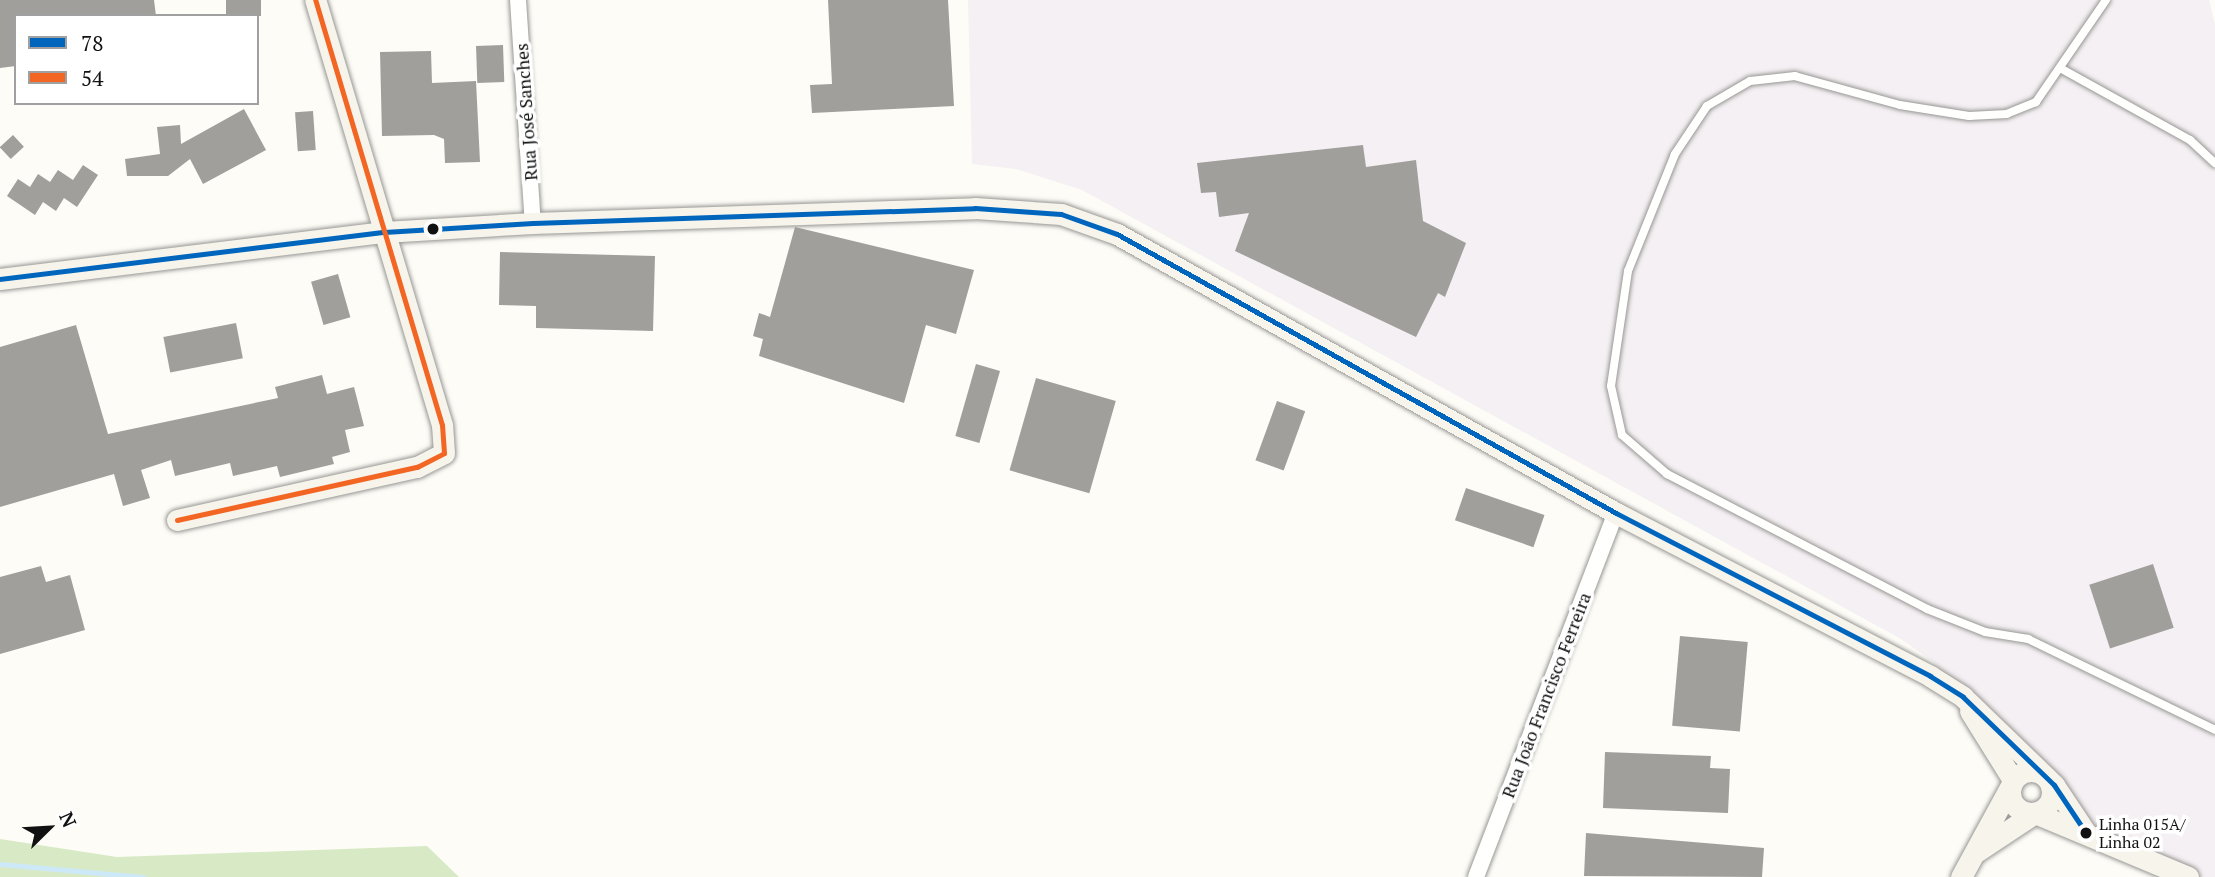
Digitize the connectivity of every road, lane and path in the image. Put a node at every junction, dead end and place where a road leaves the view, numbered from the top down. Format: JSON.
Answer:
{"nodes":[{"id":1,"x":315,"y":0,"type":"edge"},
{"id":2,"x":518,"y":0,"type":"edge"},
{"id":3,"x":2106,"y":0,"type":"edge"},
{"id":4,"x":2060,"y":68,"type":"junction"},
{"id":5,"x":2215,"y":163,"type":"edge"},
{"id":6,"x":533,"y":223,"type":"junction"},
{"id":7,"x":384,"y":232,"type":"junction"},
{"id":8,"x":0,"y":279,"type":"edge"},
{"id":9,"x":1616,"y":513,"type":"junction"},
{"id":10,"x":177,"y":520,"type":"dead end"},
{"id":11,"x":1963,"y":696,"type":"junction"},
{"id":12,"x":2215,"y":730,"type":"edge"},
{"id":13,"x":2045,"y":776,"type":"junction"},
{"id":14,"x":2012,"y":784,"type":"junction"},
{"id":15,"x":2035,"y":813,"type":"junction"},
{"id":16,"x":2086,"y":834,"type":"junction"},
{"id":17,"x":1976,"y":852,"type":"junction"},
{"id":18,"x":1476,"y":877,"type":"edge"},
{"id":19,"x":1961,"y":877,"type":"edge"},
{"id":20,"x":2185,"y":877,"type":"edge"}],
"edges":[{"from":1,"to":7,"type":"street"},
{"from":2,"to":6,"type":"street","name":"Rua José Sanches"},
{"from":3,"to":4,"type":"lane"},
{"from":4,"to":5,"type":"lane"},
{"from":4,"to":12,"type":"lane"},
{"from":6,"to":7,"type":"street"},
{"from":6,"to":9,"type":"street"},
{"from":7,"to":8,"type":"street"},
{"from":7,"to":10,"type":"street"},
{"from":9,"to":11,"type":"street"},
{"from":9,"to":18,"type":"street","name":"Rua João Francisco Ferreira"},
{"from":11,"to":13,"type":"street"},
{"from":11,"to":14,"type":"street"},
{"from":13,"to":14,"type":"street"},
{"from":13,"to":15,"type":"street"},
{"from":13,"to":16,"type":"street"},
{"from":14,"to":15,"type":"street"},
{"from":14,"to":17,"type":"street"},
{"from":15,"to":16,"type":"street"},
{"from":15,"to":17,"type":"street"},
{"from":16,"to":20,"type":"street"},
{"from":17,"to":19,"type":"street"}]}
